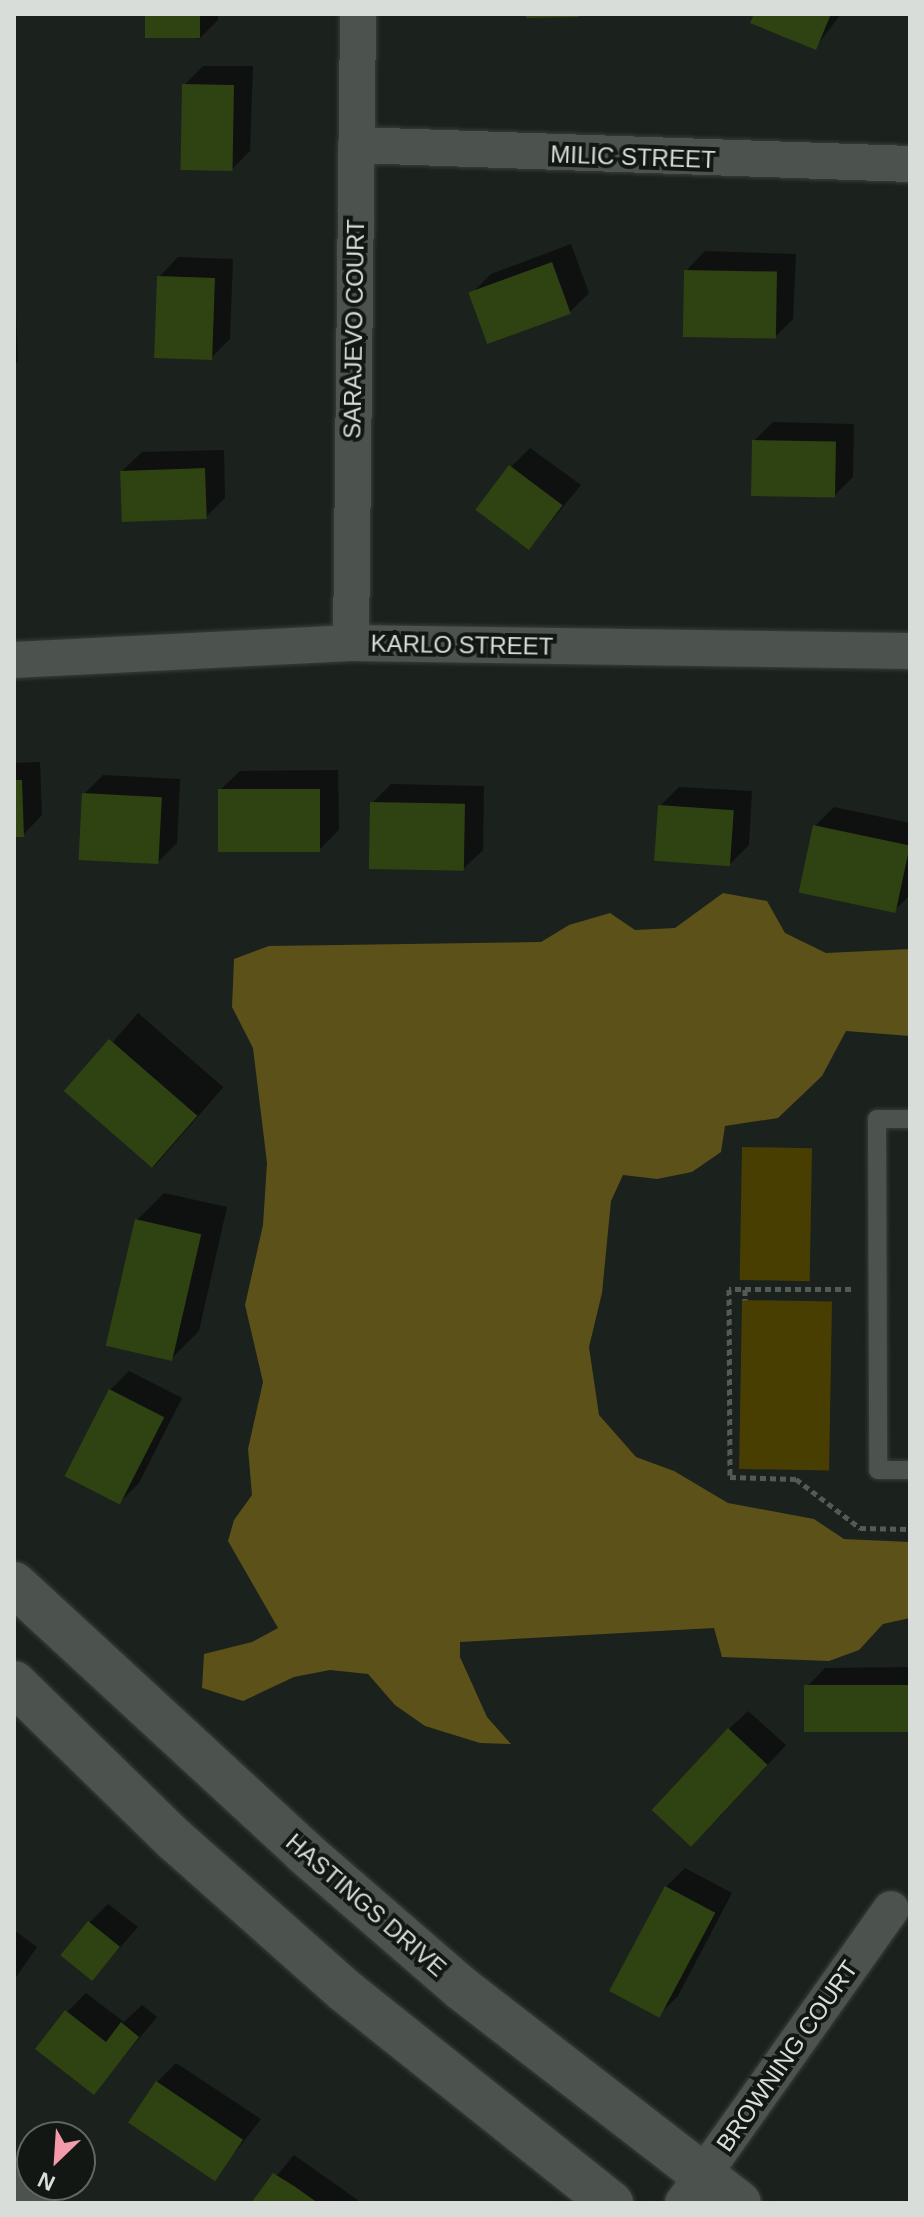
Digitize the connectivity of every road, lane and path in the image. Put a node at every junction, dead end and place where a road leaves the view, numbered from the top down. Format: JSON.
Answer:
{"nodes":[{"id":1,"x":358,"y":14,"type":"edge"},
{"id":2,"x":356,"y":145,"type":"junction"},
{"id":3,"x":910,"y":164,"type":"edge"},
{"id":4,"x":351,"y":643,"type":"junction"},
{"id":5,"x":910,"y":651,"type":"edge"},
{"id":6,"x":14,"y":660,"type":"edge"},
{"id":7,"x":910,"y":1119,"type":"edge"},
{"id":8,"x":745,"y":1289,"type":"junction"},
{"id":9,"x":878,"y":1290,"type":"junction"},
{"id":10,"x":745,"y":1300,"type":"dead end"},
{"id":11,"x":910,"y":1470,"type":"edge"},
{"id":12,"x":910,"y":1529,"type":"edge"},
{"id":13,"x":14,"y":1584,"type":"edge"},
{"id":14,"x":14,"y":1683,"type":"edge"},
{"id":15,"x":891,"y":1909,"type":"dead end"},
{"id":16,"x":14,"y":2183,"type":"edge"},
{"id":17,"x":693,"y":2190,"type":"edge"},
{"id":18,"x":38,"y":2203,"type":"edge"},
{"id":19,"x":611,"y":2203,"type":"edge"},
{"id":20,"x":739,"y":2203,"type":"edge"}],
"edges":[{"from":1,"to":2,"type":"street","name":"SARAJEVO COURT"},
{"from":2,"to":3,"type":"street","name":"MILIC STREET"},
{"from":2,"to":4,"type":"street","name":"SARAJEVO COURT"},
{"from":4,"to":5,"type":"street","name":"KARLO STREET"},
{"from":4,"to":6,"type":"street","name":"KARLO STREET"},
{"from":7,"to":9,"type":"lane"},
{"from":8,"to":9,"type":"path"},
{"from":8,"to":10,"type":"path"},
{"from":8,"to":12,"type":"path"},
{"from":9,"to":11,"type":"lane"},
{"from":13,"to":17,"type":"street","name":"HASTINGS DRIVE"},
{"from":14,"to":19,"type":"street"},
{"from":15,"to":17,"type":"street","name":"BROWNING COURT"},
{"from":16,"to":18,"type":"street"},
{"from":17,"to":20,"type":"street","name":"HASTINGS DRIVE"}]}
